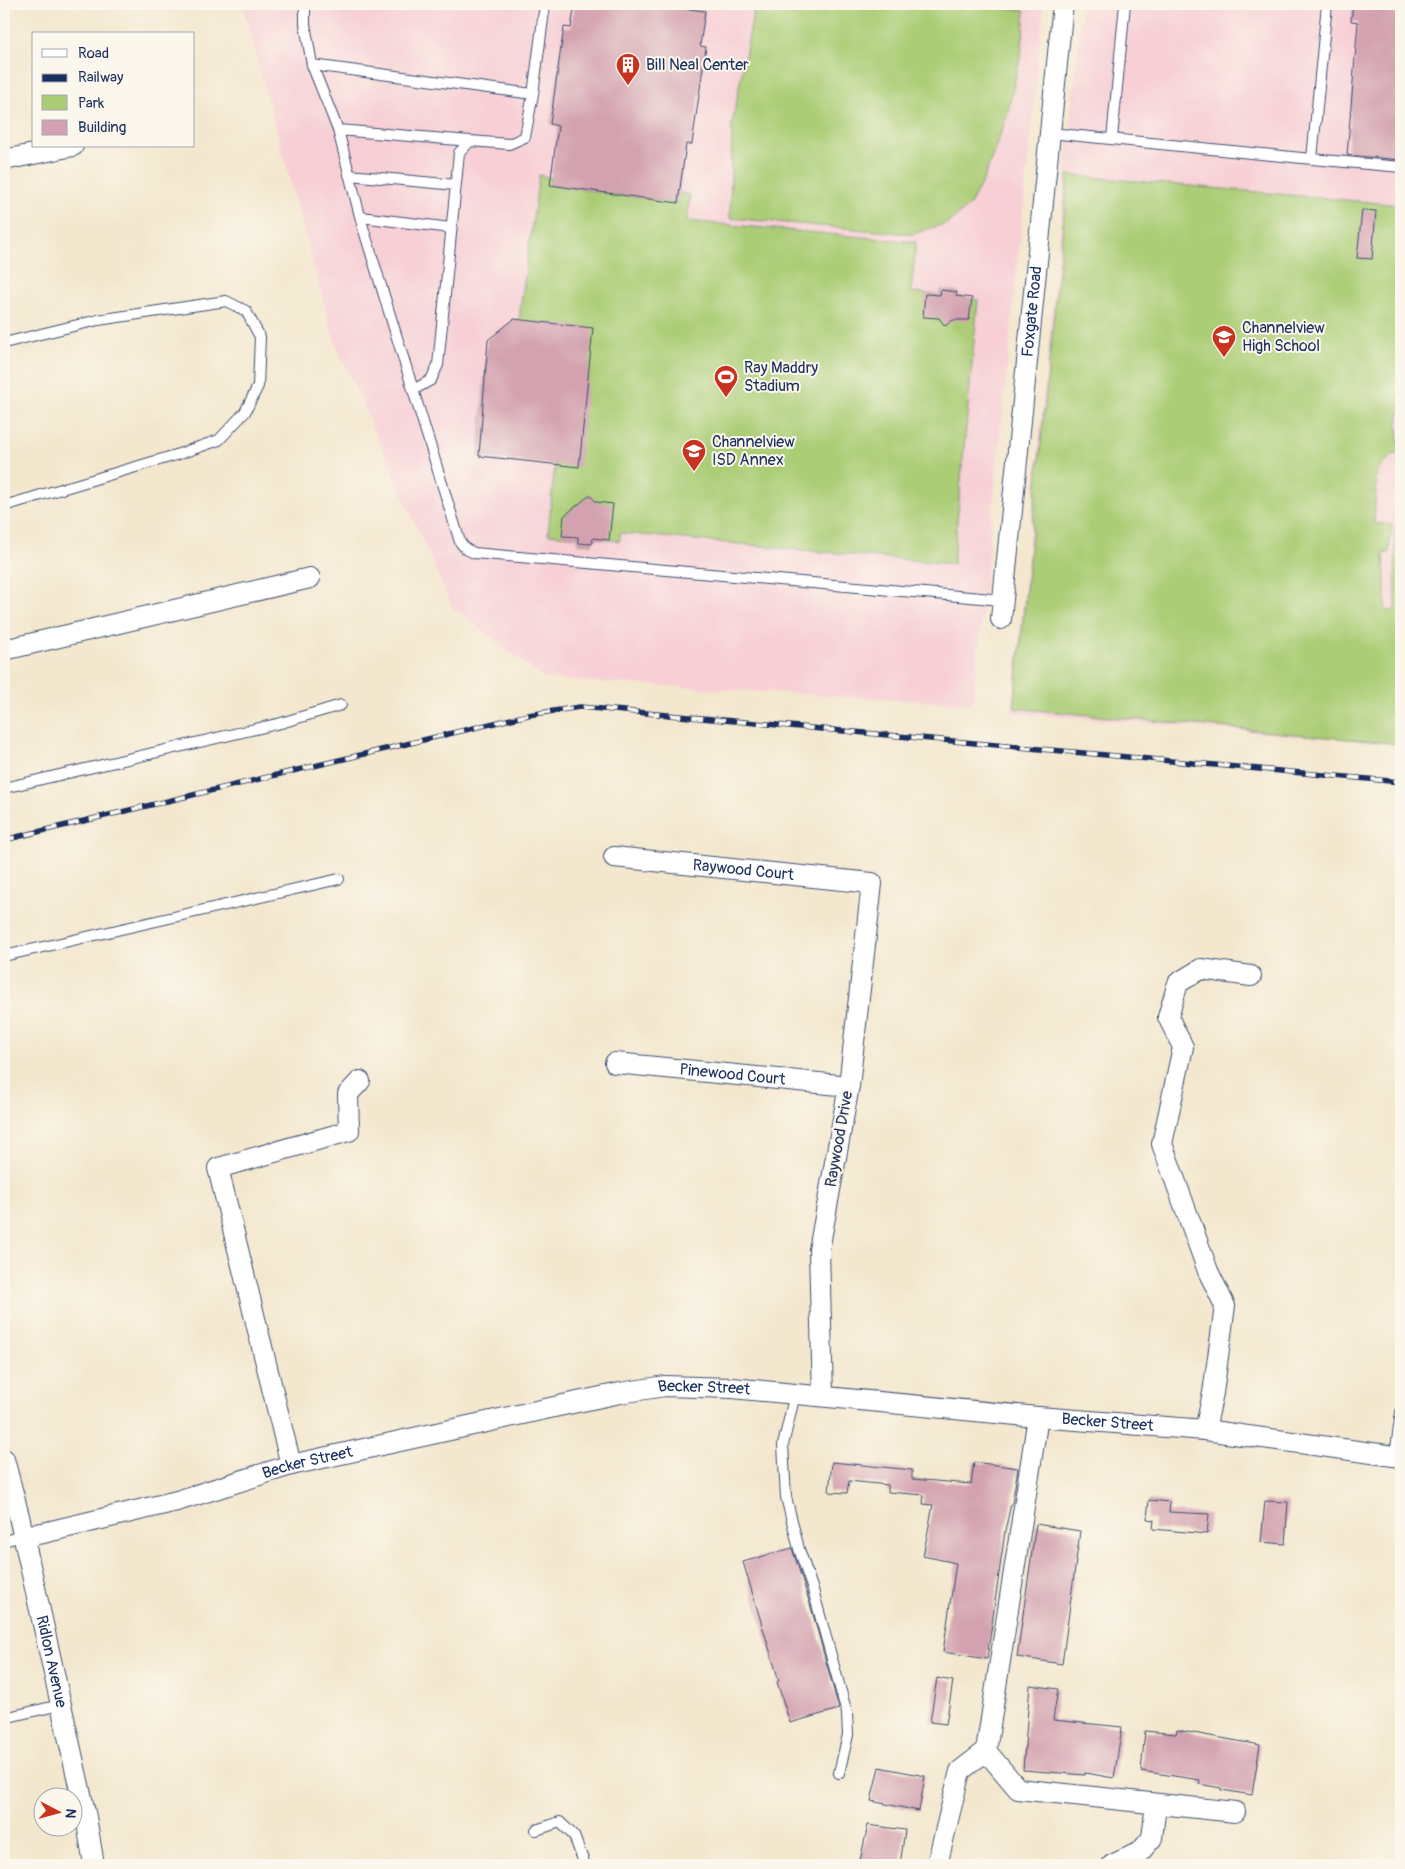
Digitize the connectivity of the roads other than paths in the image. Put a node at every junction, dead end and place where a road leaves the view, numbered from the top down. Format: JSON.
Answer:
{"nodes":[{"id":1,"x":305,"y":4,"type":"edge"},
{"id":2,"x":545,"y":4,"type":"edge"},
{"id":3,"x":1063,"y":4,"type":"edge"},
{"id":4,"x":1126,"y":4,"type":"edge"},
{"id":5,"x":1327,"y":4,"type":"edge"},
{"id":6,"x":312,"y":65,"type":"junction"},
{"id":7,"x":533,"y":94,"type":"junction"},
{"id":8,"x":338,"y":130,"type":"junction"},
{"id":9,"x":1050,"y":133,"type":"junction"},
{"id":10,"x":1112,"y":139,"type":"junction"},
{"id":11,"x":470,"y":141,"type":"junction"},
{"id":12,"x":63,"y":148,"type":"edge"},
{"id":13,"x":1312,"y":159,"type":"junction"},
{"id":14,"x":4,"y":160,"type":"edge"},
{"id":15,"x":1401,"y":167,"type":"edge"},
{"id":16,"x":349,"y":175,"type":"junction"},
{"id":17,"x":456,"y":185,"type":"junction"},
{"id":18,"x":360,"y":217,"type":"junction"},
{"id":19,"x":451,"y":228,"type":"junction"},
{"id":20,"x":4,"y":343,"type":"edge"},
{"id":21,"x":413,"y":390,"type":"junction"},
{"id":22,"x":4,"y":506,"type":"edge"},
{"id":23,"x":310,"y":578,"type":"dead end"},
{"id":24,"x":1002,"y":610,"type":"joint"},
{"id":25,"x":4,"y":650,"type":"edge"},
{"id":26,"x":340,"y":705,"type":"dead end"},
{"id":27,"x":4,"y":788,"type":"edge"},
{"id":28,"x":614,"y":857,"type":"dead end"},
{"id":29,"x":339,"y":879,"type":"dead end"},
{"id":30,"x":872,"y":882,"type":"joint"},
{"id":31,"x":4,"y":956,"type":"edge"},
{"id":32,"x":1251,"y":976,"type":"dead end"},
{"id":33,"x":615,"y":1063,"type":"dead end"},
{"id":34,"x":360,"y":1081,"type":"dead end"},
{"id":35,"x":849,"y":1086,"type":"junction"},
{"id":36,"x":795,"y":1394,"type":"junction"},
{"id":37,"x":823,"y":1396,"type":"junction"},
{"id":38,"x":1401,"y":1412,"type":"edge"},
{"id":39,"x":1038,"y":1418,"type":"junction"},
{"id":40,"x":1205,"y":1430,"type":"junction"},
{"id":41,"x":1398,"y":1456,"type":"edge"},
{"id":42,"x":4,"y":1459,"type":"edge"},
{"id":43,"x":291,"y":1465,"type":"junction"},
{"id":44,"x":13,"y":1538,"type":"edge"},
{"id":45,"x":60,"y":1705,"type":"junction"},
{"id":46,"x":4,"y":1718,"type":"edge"},
{"id":47,"x":986,"y":1751,"type":"junction"},
{"id":48,"x":839,"y":1774,"type":"dead end"},
{"id":49,"x":1156,"y":1804,"type":"junction"},
{"id":50,"x":1234,"y":1812,"type":"dead end"},
{"id":51,"x":536,"y":1830,"type":"dead end"},
{"id":52,"x":94,"y":1865,"type":"edge"},
{"id":53,"x":585,"y":1865,"type":"edge"},
{"id":54,"x":937,"y":1865,"type":"edge"},
{"id":55,"x":1112,"y":1865,"type":"edge"}],
"edges":[{"from":1,"to":6,"type":"lane"},
{"from":2,"to":7,"type":"lane"},
{"from":3,"to":9,"type":"street","name":"Foxgate Road"},
{"from":4,"to":10,"type":"lane"},
{"from":5,"to":13,"type":"lane"},
{"from":6,"to":7,"type":"lane"},
{"from":6,"to":8,"type":"lane"},
{"from":7,"to":11,"type":"lane"},
{"from":8,"to":11,"type":"lane"},
{"from":8,"to":16,"type":"lane"},
{"from":9,"to":10,"type":"lane"},
{"from":9,"to":24,"type":"street","name":"Foxgate Road"},
{"from":10,"to":13,"type":"lane"},
{"from":11,"to":17,"type":"lane"},
{"from":12,"to":14,"type":"street"},
{"from":13,"to":15,"type":"lane"},
{"from":16,"to":17,"type":"lane"},
{"from":16,"to":18,"type":"lane"},
{"from":17,"to":19,"type":"lane"},
{"from":18,"to":19,"type":"lane"},
{"from":18,"to":21,"type":"lane"},
{"from":19,"to":21,"type":"lane"},
{"from":20,"to":22,"type":"lane"},
{"from":21,"to":24,"type":"lane"},
{"from":23,"to":25,"type":"street"},
{"from":26,"to":27,"type":"lane"},
{"from":28,"to":30,"type":"street","name":"Raywood Court"},
{"from":29,"to":31,"type":"lane"},
{"from":30,"to":35,"type":"street","name":"Raywood Drive"},
{"from":32,"to":40,"type":"street"},
{"from":33,"to":35,"type":"street","name":"Pinewood Court"},
{"from":34,"to":43,"type":"street"},
{"from":35,"to":37,"type":"street","name":"Raywood Drive"},
{"from":36,"to":37,"type":"street","name":"Becker Street"},
{"from":36,"to":43,"type":"street","name":"Becker Street"},
{"from":36,"to":48,"type":"lane"},
{"from":37,"to":39,"type":"street","name":"Becker Street"},
{"from":38,"to":41,"type":"lane"},
{"from":39,"to":40,"type":"street","name":"Becker Street"},
{"from":39,"to":47,"type":"street"},
{"from":40,"to":41,"type":"street","name":"Becker Street"},
{"from":42,"to":44,"type":"street","name":"Ridlon Avenue"},
{"from":43,"to":44,"type":"street","name":"Becker Street"},
{"from":44,"to":45,"type":"street","name":"Ridlon Avenue"},
{"from":45,"to":46,"type":"lane"},
{"from":45,"to":52,"type":"street","name":"Ridlon Avenue"},
{"from":47,"to":49,"type":"street"},
{"from":47,"to":54,"type":"street"},
{"from":49,"to":50,"type":"street"},
{"from":49,"to":55,"type":"street"},
{"from":51,"to":53,"type":"lane"}]}
